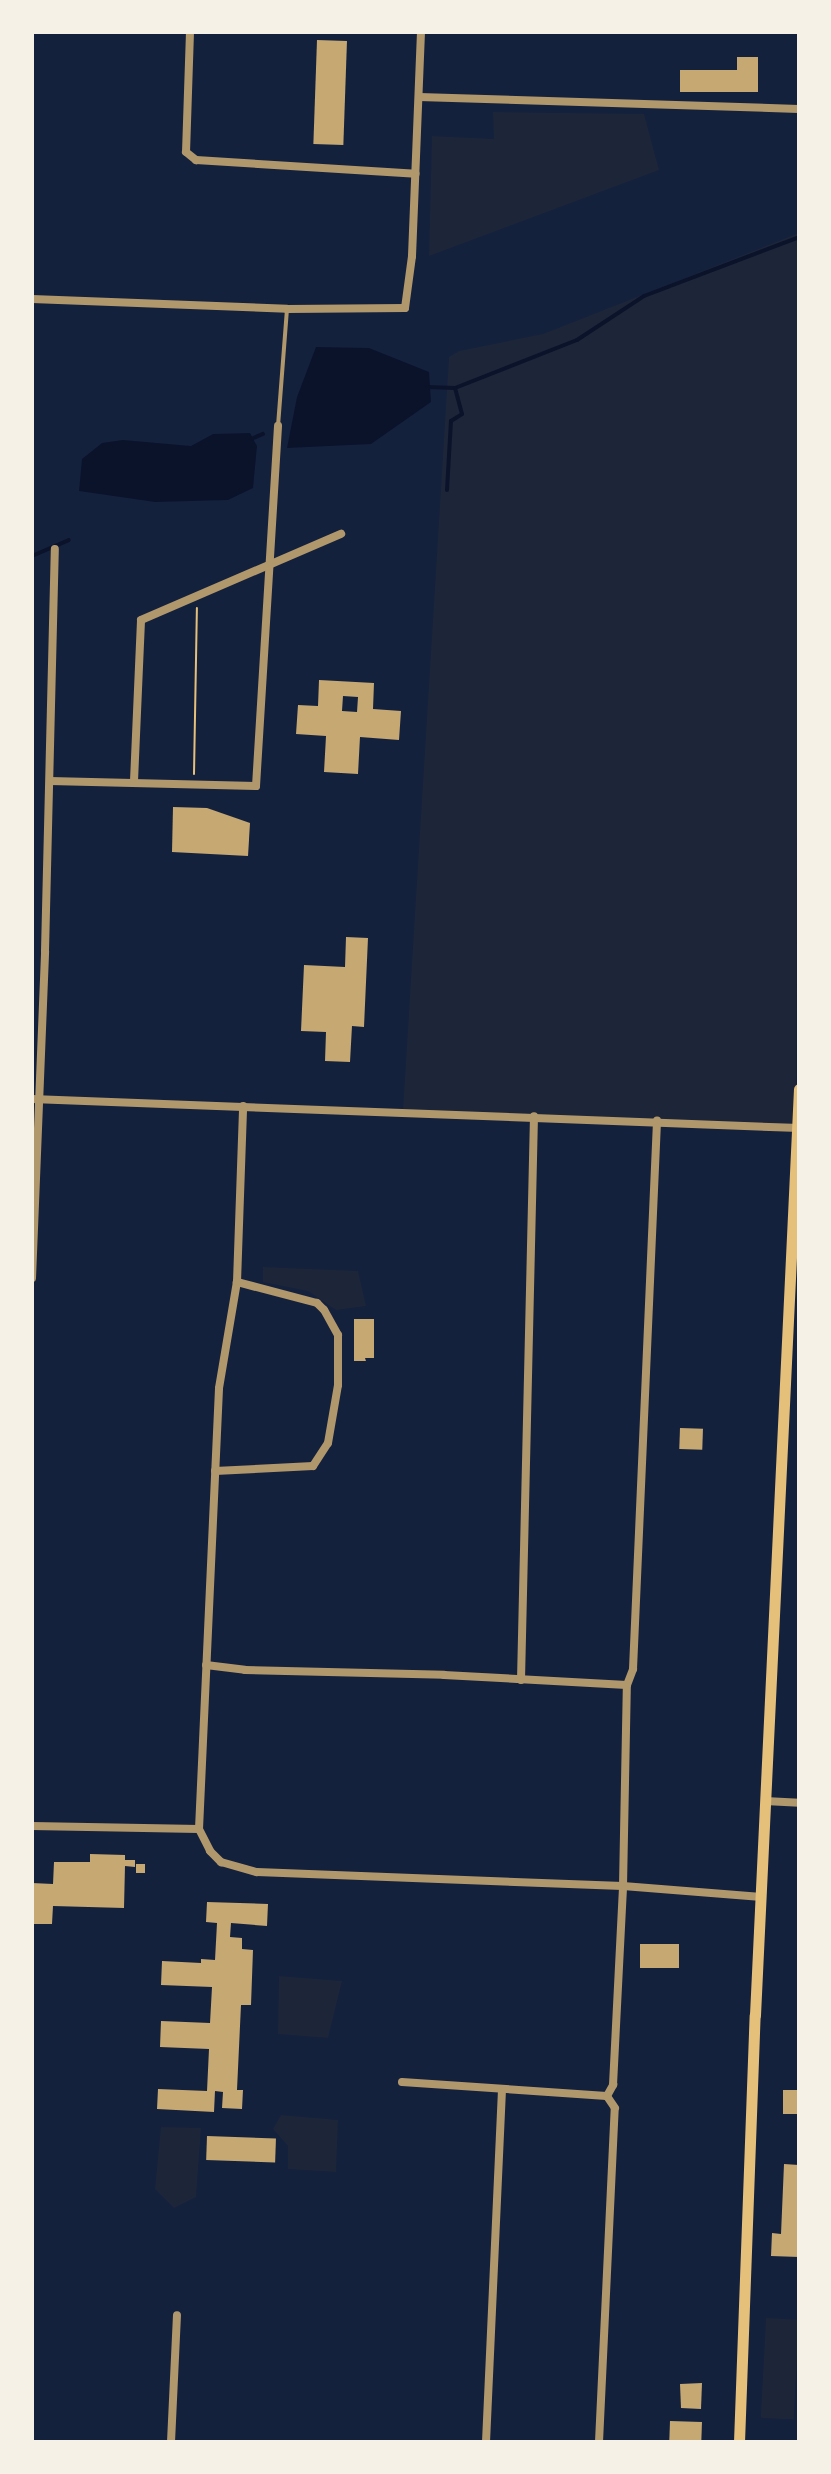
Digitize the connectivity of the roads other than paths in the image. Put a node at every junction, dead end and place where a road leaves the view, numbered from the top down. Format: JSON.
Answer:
{"nodes":[{"id":1,"x":190,"y":32,"type":"edge"},
{"id":2,"x":421,"y":32,"type":"edge"},
{"id":3,"x":419,"y":97,"type":"junction"},
{"id":4,"x":799,"y":109,"type":"edge"},
{"id":5,"x":416,"y":174,"type":"junction"},
{"id":6,"x":32,"y":299,"type":"edge"},
{"id":7,"x":287,"y":309,"type":"junction"},
{"id":8,"x":278,"y":426,"type":"joint"},
{"id":9,"x":341,"y":534,"type":"dead end"},
{"id":10,"x":55,"y":549,"type":"dead end"},
{"id":11,"x":270,"y":564,"type":"junction"},
{"id":12,"x":50,"y":781,"type":"junction"},
{"id":13,"x":134,"y":781,"type":"junction"},
{"id":14,"x":799,"y":1089,"type":"edge"},
{"id":15,"x":36,"y":1099,"type":"edge"},
{"id":16,"x":243,"y":1106,"type":"junction"},
{"id":17,"x":534,"y":1116,"type":"junction"},
{"id":18,"x":657,"y":1121,"type":"junction"},
{"id":19,"x":798,"y":1128,"type":"edge"},
{"id":20,"x":32,"y":1278,"type":"edge"},
{"id":21,"x":237,"y":1282,"type":"junction"},
{"id":22,"x":215,"y":1471,"type":"junction"},
{"id":23,"x":206,"y":1665,"type":"junction"},
{"id":24,"x":521,"y":1680,"type":"junction"},
{"id":25,"x":627,"y":1685,"type":"junction"},
{"id":26,"x":765,"y":1801,"type":"junction"},
{"id":27,"x":799,"y":1803,"type":"edge"},
{"id":28,"x":32,"y":1826,"type":"edge"},
{"id":29,"x":199,"y":1829,"type":"junction"},
{"id":30,"x":623,"y":1886,"type":"junction"},
{"id":31,"x":762,"y":1897,"type":"junction"},
{"id":32,"x":402,"y":2082,"type":"dead end"},
{"id":33,"x":502,"y":2089,"type":"junction"},
{"id":34,"x":607,"y":2096,"type":"junction"},
{"id":35,"x":177,"y":2315,"type":"dead end"},
{"id":36,"x":171,"y":2442,"type":"edge"},
{"id":37,"x":486,"y":2442,"type":"edge"},
{"id":38,"x":599,"y":2442,"type":"edge"},
{"id":39,"x":739,"y":2442,"type":"edge"}],
"edges":[{"from":1,"to":5,"type":"street"},
{"from":2,"to":3,"type":"street"},
{"from":3,"to":4,"type":"street"},
{"from":3,"to":5,"type":"street"},
{"from":5,"to":7,"type":"street"},
{"from":6,"to":7,"type":"street"},
{"from":7,"to":8,"type":"lane"},
{"from":8,"to":11,"type":"street"},
{"from":9,"to":11,"type":"street"},
{"from":10,"to":12,"type":"street"},
{"from":11,"to":13,"type":"street"},
{"from":11,"to":13,"type":"street"},
{"from":12,"to":13,"type":"street"},
{"from":12,"to":15,"type":"street"},
{"from":14,"to":19,"type":"main road"},
{"from":15,"to":16,"type":"street"},
{"from":15,"to":20,"type":"street"},
{"from":16,"to":17,"type":"street"},
{"from":16,"to":21,"type":"street"},
{"from":17,"to":18,"type":"street"},
{"from":17,"to":24,"type":"street"},
{"from":18,"to":19,"type":"street"},
{"from":18,"to":25,"type":"street"},
{"from":19,"to":26,"type":"main road"},
{"from":21,"to":22,"type":"street"},
{"from":21,"to":22,"type":"street"},
{"from":22,"to":23,"type":"street"},
{"from":23,"to":24,"type":"street"},
{"from":23,"to":29,"type":"street"},
{"from":24,"to":25,"type":"street"},
{"from":25,"to":30,"type":"street"},
{"from":26,"to":27,"type":"street"},
{"from":26,"to":31,"type":"main road"},
{"from":28,"to":29,"type":"street"},
{"from":29,"to":30,"type":"street"},
{"from":30,"to":31,"type":"street"},
{"from":30,"to":34,"type":"street"},
{"from":31,"to":39,"type":"main road"},
{"from":32,"to":33,"type":"street"},
{"from":33,"to":34,"type":"street"},
{"from":33,"to":37,"type":"street"},
{"from":34,"to":38,"type":"street"},
{"from":35,"to":36,"type":"street"}]}
